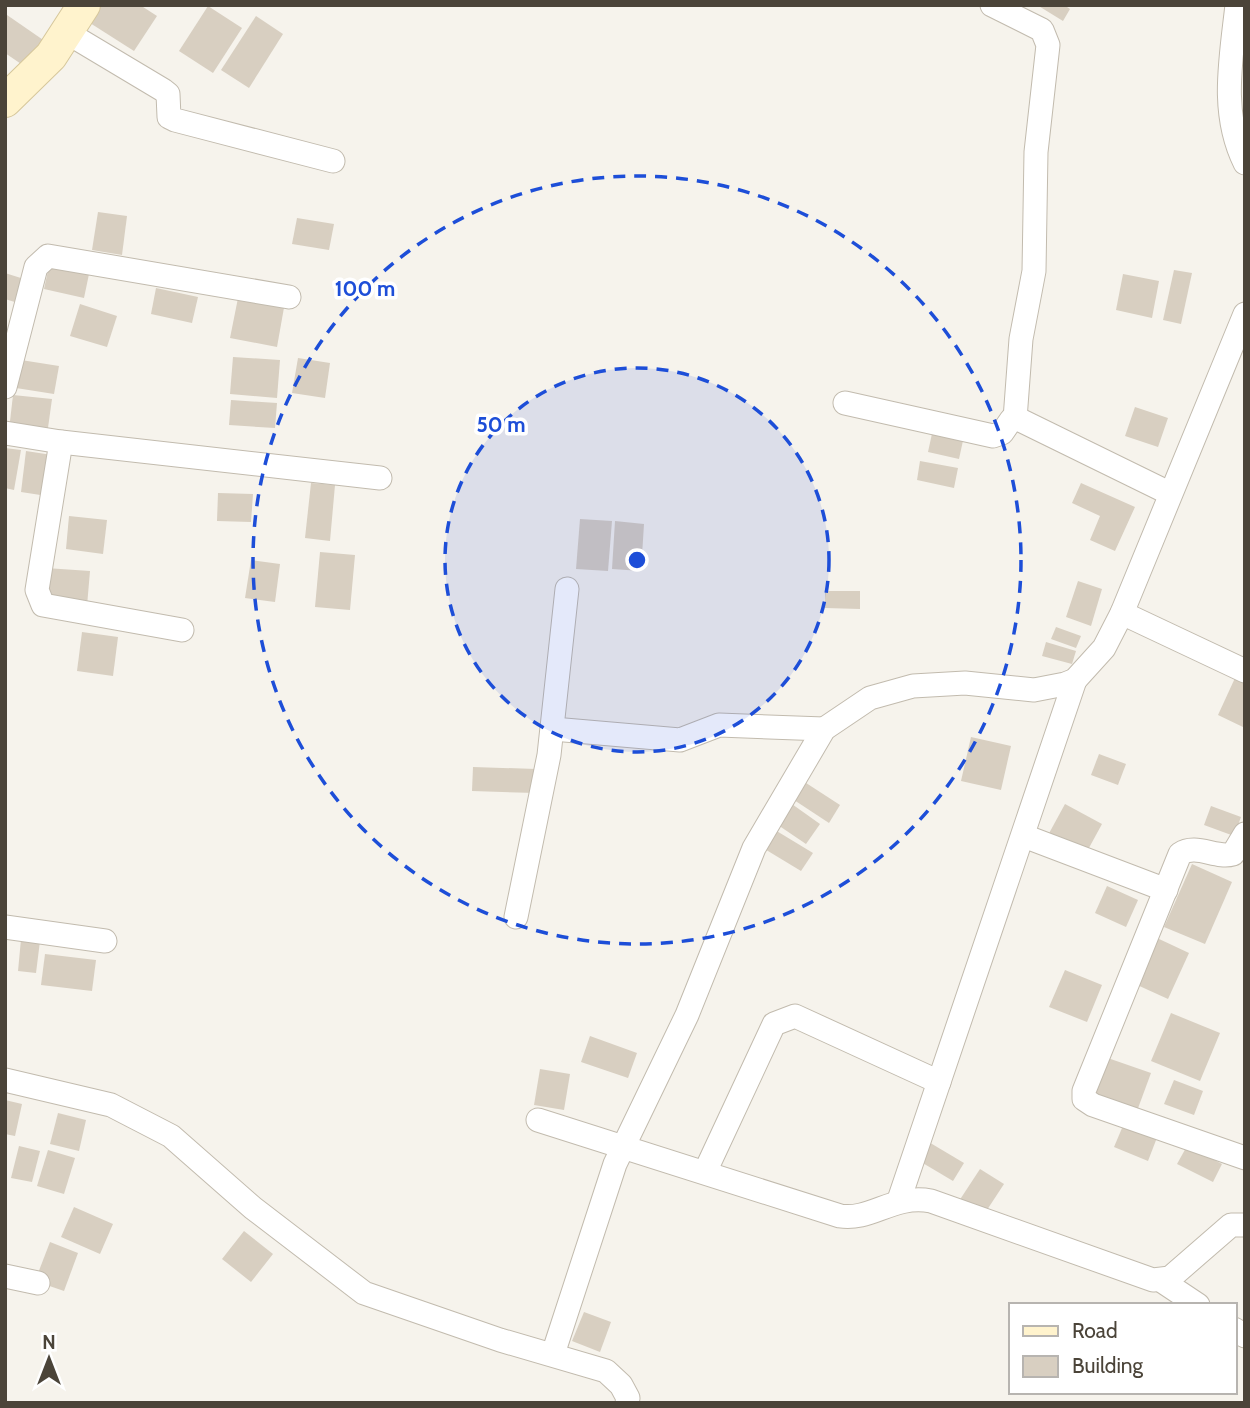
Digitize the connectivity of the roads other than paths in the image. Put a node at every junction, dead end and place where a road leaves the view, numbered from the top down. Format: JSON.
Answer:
{"nodes":[{"id":1,"x":84,"y":5,"type":"edge"},
{"id":2,"x":992,"y":5,"type":"edge"},
{"id":3,"x":1237,"y":5,"type":"edge"},
{"id":4,"x":66,"y":32,"type":"junction"},
{"id":5,"x":5,"y":101,"type":"edge"},
{"id":6,"x":333,"y":162,"type":"dead end"},
{"id":7,"x":1245,"y":163,"type":"edge"},
{"id":8,"x":289,"y":297,"type":"dead end"},
{"id":9,"x":1245,"y":314,"type":"edge"},
{"id":10,"x":5,"y":387,"type":"edge"},
{"id":11,"x":845,"y":403,"type":"dead end"},
{"id":12,"x":1015,"y":419,"type":"junction"},
{"id":13,"x":5,"y":433,"type":"edge"},
{"id":14,"x":61,"y":442,"type":"junction"},
{"id":15,"x":380,"y":478,"type":"dead end"},
{"id":16,"x":1169,"y":493,"type":"junction"},
{"id":17,"x":567,"y":589,"type":"dead end"},
{"id":18,"x":1122,"y":613,"type":"junction"},
{"id":19,"x":182,"y":630,"type":"dead end"},
{"id":20,"x":1245,"y":671,"type":"edge"},
{"id":21,"x":1075,"y":680,"type":"junction"},
{"id":22,"x":553,"y":729,"type":"junction"},
{"id":23,"x":824,"y":729,"type":"junction"},
{"id":24,"x":1245,"y":834,"type":"edge"},
{"id":25,"x":1024,"y":835,"type":"junction"},
{"id":26,"x":1235,"y":859,"type":"edge"},
{"id":27,"x":1166,"y":890,"type":"junction"},
{"id":28,"x":516,"y":917,"type":"dead end"},
{"id":29,"x":5,"y":927,"type":"edge"},
{"id":30,"x":105,"y":941,"type":"dead end"},
{"id":31,"x":5,"y":1080,"type":"edge"},
{"id":32,"x":939,"y":1082,"type":"junction"},
{"id":33,"x":538,"y":1120,"type":"dead end"},
{"id":34,"x":624,"y":1145,"type":"junction"},
{"id":35,"x":1245,"y":1158,"type":"edge"},
{"id":36,"x":705,"y":1172,"type":"junction"},
{"id":37,"x":899,"y":1200,"type":"junction"},
{"id":38,"x":1245,"y":1225,"type":"edge"},
{"id":39,"x":5,"y":1276,"type":"edge"},
{"id":40,"x":1162,"y":1281,"type":"junction"},
{"id":41,"x":38,"y":1283,"type":"dead end"},
{"id":42,"x":1195,"y":1303,"type":"edge"},
{"id":43,"x":553,"y":1354,"type":"junction"},
{"id":44,"x":627,"y":1403,"type":"edge"}],
"edges":[{"from":1,"to":4,"type":"street"},
{"from":2,"to":12,"type":"street"},
{"from":3,"to":7,"type":"street"},
{"from":4,"to":5,"type":"street"},
{"from":4,"to":6,"type":"street"},
{"from":8,"to":10,"type":"street"},
{"from":9,"to":16,"type":"street"},
{"from":11,"to":12,"type":"street"},
{"from":12,"to":16,"type":"street"},
{"from":13,"to":14,"type":"street"},
{"from":14,"to":15,"type":"street"},
{"from":14,"to":19,"type":"street"},
{"from":16,"to":18,"type":"street"},
{"from":17,"to":22,"type":"street"},
{"from":18,"to":20,"type":"street"},
{"from":18,"to":21,"type":"street"},
{"from":21,"to":23,"type":"street"},
{"from":21,"to":25,"type":"street"},
{"from":22,"to":23,"type":"street"},
{"from":22,"to":28,"type":"street"},
{"from":23,"to":34,"type":"street"},
{"from":24,"to":26,"type":"street"},
{"from":25,"to":27,"type":"street"},
{"from":25,"to":32,"type":"street"},
{"from":26,"to":27,"type":"street"},
{"from":27,"to":35,"type":"street"},
{"from":29,"to":30,"type":"street"},
{"from":31,"to":43,"type":"street"},
{"from":32,"to":36,"type":"street"},
{"from":32,"to":37,"type":"street"},
{"from":33,"to":34,"type":"street"},
{"from":34,"to":36,"type":"street"},
{"from":34,"to":43,"type":"street"},
{"from":36,"to":37,"type":"street"},
{"from":37,"to":40,"type":"street"},
{"from":38,"to":40,"type":"street"},
{"from":39,"to":41,"type":"street"},
{"from":40,"to":42,"type":"street"},
{"from":43,"to":44,"type":"street"}]}
